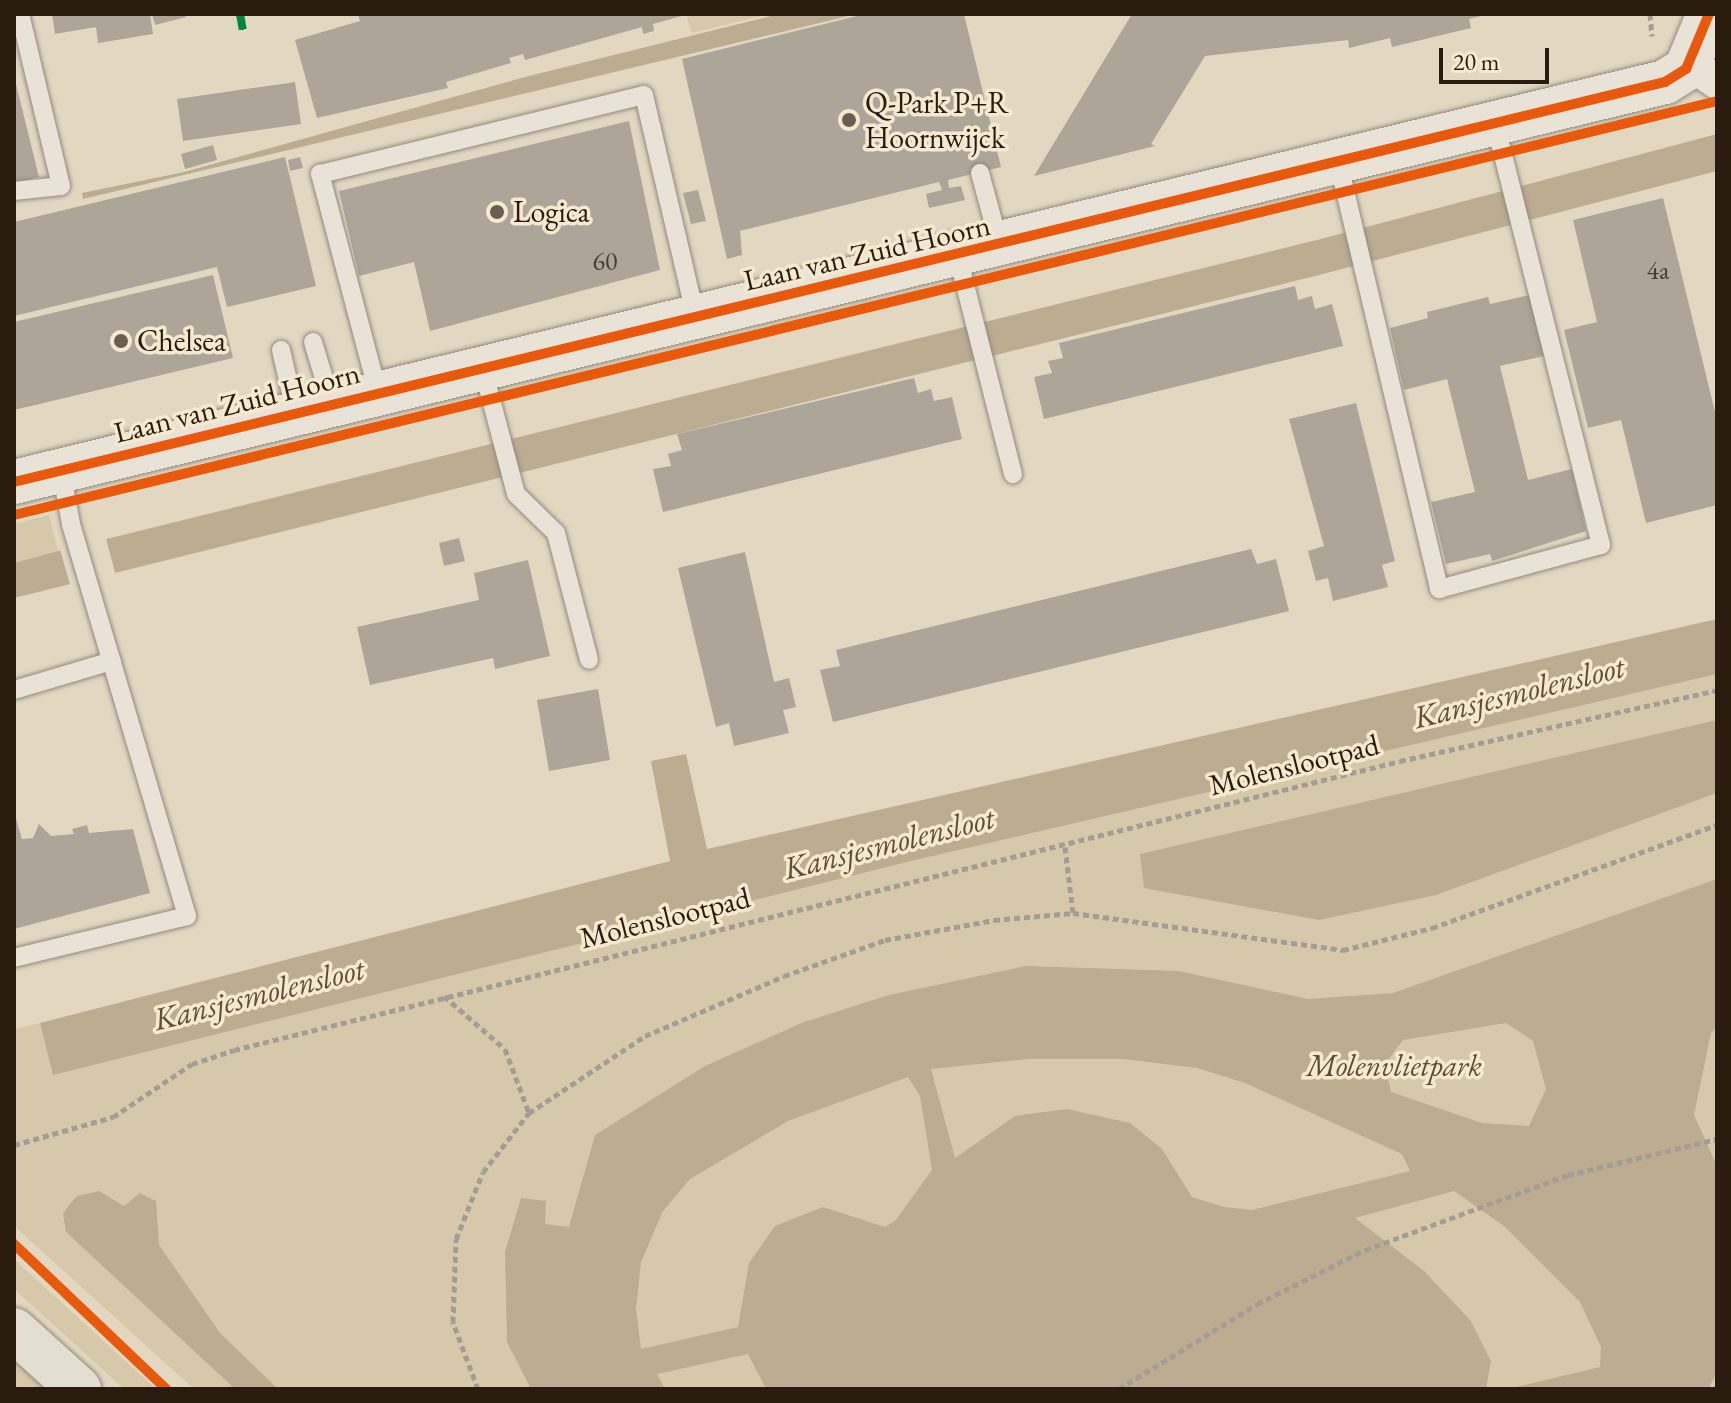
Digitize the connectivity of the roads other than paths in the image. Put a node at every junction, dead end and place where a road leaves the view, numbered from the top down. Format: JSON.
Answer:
{"nodes":[{"id":1,"x":20,"y":14,"type":"edge"},
{"id":2,"x":1700,"y":41,"type":"edge"},
{"id":3,"x":1501,"y":147,"type":"junction"},
{"id":4,"x":1338,"y":161,"type":"junction"},
{"id":5,"x":980,"y":173,"type":"dead end"},
{"id":6,"x":14,"y":191,"type":"edge"},
{"id":7,"x":1000,"y":247,"type":"junction"},
{"id":8,"x":958,"y":257,"type":"junction"},
{"id":9,"x":696,"y":318,"type":"junction"},
{"id":10,"x":313,"y":342,"type":"dead end"},
{"id":11,"x":281,"y":350,"type":"dead end"},
{"id":12,"x":483,"y":369,"type":"junction"},
{"id":13,"x":378,"y":393,"type":"junction"},
{"id":14,"x":314,"y":410,"type":"junction"},
{"id":15,"x":61,"y":470,"type":"junction"},
{"id":16,"x":1013,"y":474,"type":"dead end"},
{"id":17,"x":14,"y":482,"type":"edge"},
{"id":18,"x":589,"y":660,"type":"dead end"},
{"id":19,"x":112,"y":661,"type":"junction"},
{"id":20,"x":14,"y":690,"type":"edge"},
{"id":21,"x":14,"y":958,"type":"edge"},
{"id":22,"x":14,"y":1330,"type":"edge"},
{"id":23,"x":79,"y":1389,"type":"edge"}],
"edges":[{"from":1,"to":6,"type":"lane"},
{"from":2,"to":3,"type":"street","name":"Laan van Zuid Hoorn"},
{"from":3,"to":4,"type":"street","name":"Laan van Zuid Hoorn"},
{"from":3,"to":4,"type":"lane"},
{"from":4,"to":7,"type":"street","name":"Laan van Zuid Hoorn"},
{"from":5,"to":7,"type":"lane"},
{"from":7,"to":8,"type":"street","name":"Laan van Zuid Hoorn"},
{"from":8,"to":9,"type":"street","name":"Laan van Zuid Hoorn"},
{"from":8,"to":16,"type":"lane"},
{"from":9,"to":12,"type":"street","name":"Laan van Zuid Hoorn"},
{"from":9,"to":13,"type":"lane"},
{"from":10,"to":14,"type":"lane"},
{"from":11,"to":14,"type":"lane"},
{"from":12,"to":13,"type":"street","name":"Laan van Zuid Hoorn"},
{"from":12,"to":18,"type":"lane"},
{"from":13,"to":14,"type":"street","name":"Laan van Zuid Hoorn"},
{"from":14,"to":15,"type":"street","name":"Laan van Zuid Hoorn"},
{"from":15,"to":17,"type":"street","name":"Laan van Zuid Hoorn"},
{"from":15,"to":19,"type":"lane"},
{"from":19,"to":20,"type":"lane"},
{"from":19,"to":21,"type":"lane"},
{"from":22,"to":23,"type":"main road"}]}
